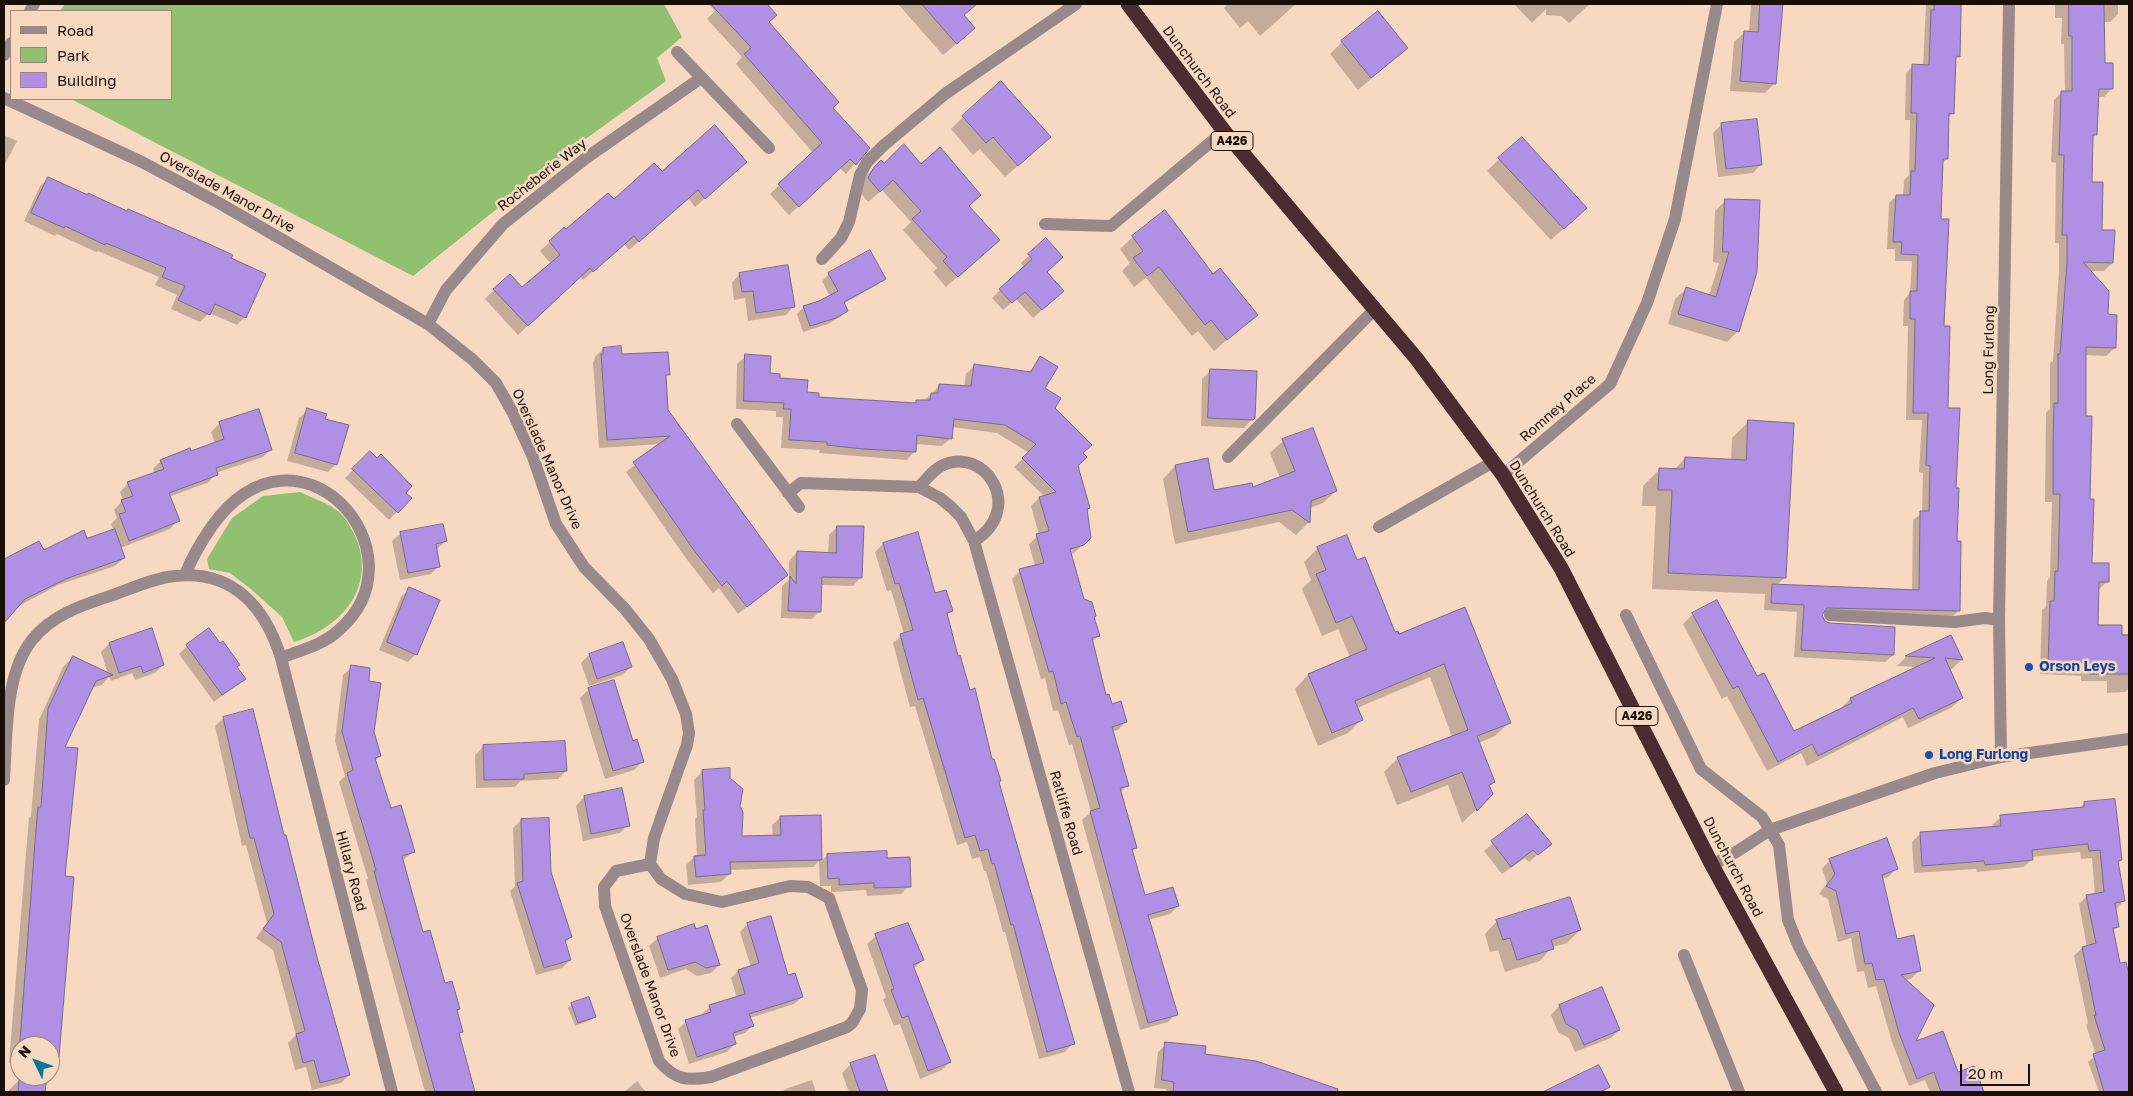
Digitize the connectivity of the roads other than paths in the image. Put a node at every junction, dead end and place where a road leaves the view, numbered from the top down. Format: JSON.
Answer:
{"nodes":[{"id":1,"x":1076,"y":4,"type":"edge"},
{"id":2,"x":1128,"y":4,"type":"edge"},
{"id":3,"x":1718,"y":4,"type":"edge"},
{"id":4,"x":2009,"y":4,"type":"edge"},
{"id":5,"x":10,"y":45,"type":"edge"},
{"id":6,"x":676,"y":52,"type":"dead end"},
{"id":7,"x":4,"y":56,"type":"edge"},
{"id":8,"x":702,"y":78,"type":"junction"},
{"id":9,"x":4,"y":98,"type":"edge"},
{"id":10,"x":1224,"y":131,"type":"junction"},
{"id":11,"x":769,"y":148,"type":"dead end"},
{"id":12,"x":1046,"y":224,"type":"dead end"},
{"id":13,"x":822,"y":259,"type":"dead end"},
{"id":14,"x":1375,"y":309,"type":"junction"},
{"id":15,"x":428,"y":324,"type":"junction"},
{"id":16,"x":737,"y":424,"type":"dead end"},
{"id":17,"x":1228,"y":456,"type":"dead end"},
{"id":18,"x":1494,"y":462,"type":"junction"},
{"id":19,"x":1503,"y":475,"type":"junction"},
{"id":20,"x":919,"y":487,"type":"junction"},
{"id":21,"x":788,"y":493,"type":"junction"},
{"id":22,"x":799,"y":507,"type":"dead end"},
{"id":23,"x":1379,"y":526,"type":"dead end"},
{"id":24,"x":974,"y":542,"type":"junction"},
{"id":25,"x":184,"y":575,"type":"junction"},
{"id":26,"x":1626,"y":615,"type":"dead end"},
{"id":27,"x":1830,"y":615,"type":"dead end"},
{"id":28,"x":1999,"y":620,"type":"junction"},
{"id":29,"x":281,"y":658,"type":"junction"},
{"id":30,"x":2129,"y":739,"type":"edge"},
{"id":31,"x":2000,"y":757,"type":"junction"},
{"id":32,"x":4,"y":780,"type":"edge"},
{"id":33,"x":1770,"y":830,"type":"junction"},
{"id":34,"x":650,"y":864,"type":"junction"},
{"id":35,"x":1712,"y":865,"type":"junction"},
{"id":36,"x":1684,"y":955,"type":"dead end"},
{"id":37,"x":392,"y":1092,"type":"edge"},
{"id":38,"x":1129,"y":1092,"type":"edge"},
{"id":39,"x":1739,"y":1092,"type":"edge"},
{"id":40,"x":1836,"y":1092,"type":"edge"},
{"id":41,"x":1876,"y":1092,"type":"edge"}],
"edges":[{"from":1,"to":13,"type":"street"},
{"from":2,"to":10,"type":"highway","name":"Dunchurch Road","number":"A426"},
{"from":3,"to":19,"type":"street","name":"Romney Place"},
{"from":4,"to":28,"type":"street","name":"Long Furlong"},
{"from":5,"to":7,"type":"street"},
{"from":6,"to":8,"type":"street"},
{"from":8,"to":11,"type":"street"},
{"from":8,"to":15,"type":"street","name":"Rocheberie Way"},
{"from":9,"to":15,"type":"street","name":"Overslade Manor Drive"},
{"from":10,"to":12,"type":"street"},
{"from":10,"to":14,"type":"highway","name":"Dunchurch Road","number":"A426"},
{"from":14,"to":17,"type":"street"},
{"from":14,"to":18,"type":"highway","name":"Dunchurch Road","number":"A426"},
{"from":15,"to":34,"type":"street","name":"Overslade Manor Drive"},
{"from":16,"to":21,"type":"street"},
{"from":18,"to":19,"type":"highway","name":"Dunchurch Road","number":"A426"},
{"from":18,"to":23,"type":"street"},
{"from":19,"to":35,"type":"highway","name":"Dunchurch Road","number":"A426"},
{"from":20,"to":21,"type":"street","name":"Ratliffe Road"},
{"from":20,"to":24,"type":"street","name":"Ratliffe Road"},
{"from":20,"to":24,"type":"street"},
{"from":21,"to":22,"type":"street"},
{"from":24,"to":38,"type":"street","name":"Ratliffe Road"},
{"from":25,"to":29,"type":"street","name":"Hillary Road"},
{"from":25,"to":29,"type":"street"},
{"from":25,"to":32,"type":"street","name":"Hillary Road"},
{"from":26,"to":33,"type":"street","name":"Dunchurch Road"},
{"from":27,"to":28,"type":"street"},
{"from":28,"to":31,"type":"street","name":"Long Furlong"},
{"from":29,"to":37,"type":"street","name":"Hillary Road"},
{"from":30,"to":31,"type":"street"},
{"from":31,"to":33,"type":"street"},
{"from":33,"to":35,"type":"street"},
{"from":33,"to":41,"type":"street","name":"Dunchurch Road"},
{"from":34,"to":34,"type":"street","name":"Overslade Manor Drive"},
{"from":35,"to":40,"type":"highway","name":"Dunchurch Road","number":"A426"},
{"from":36,"to":39,"type":"street"}]}
